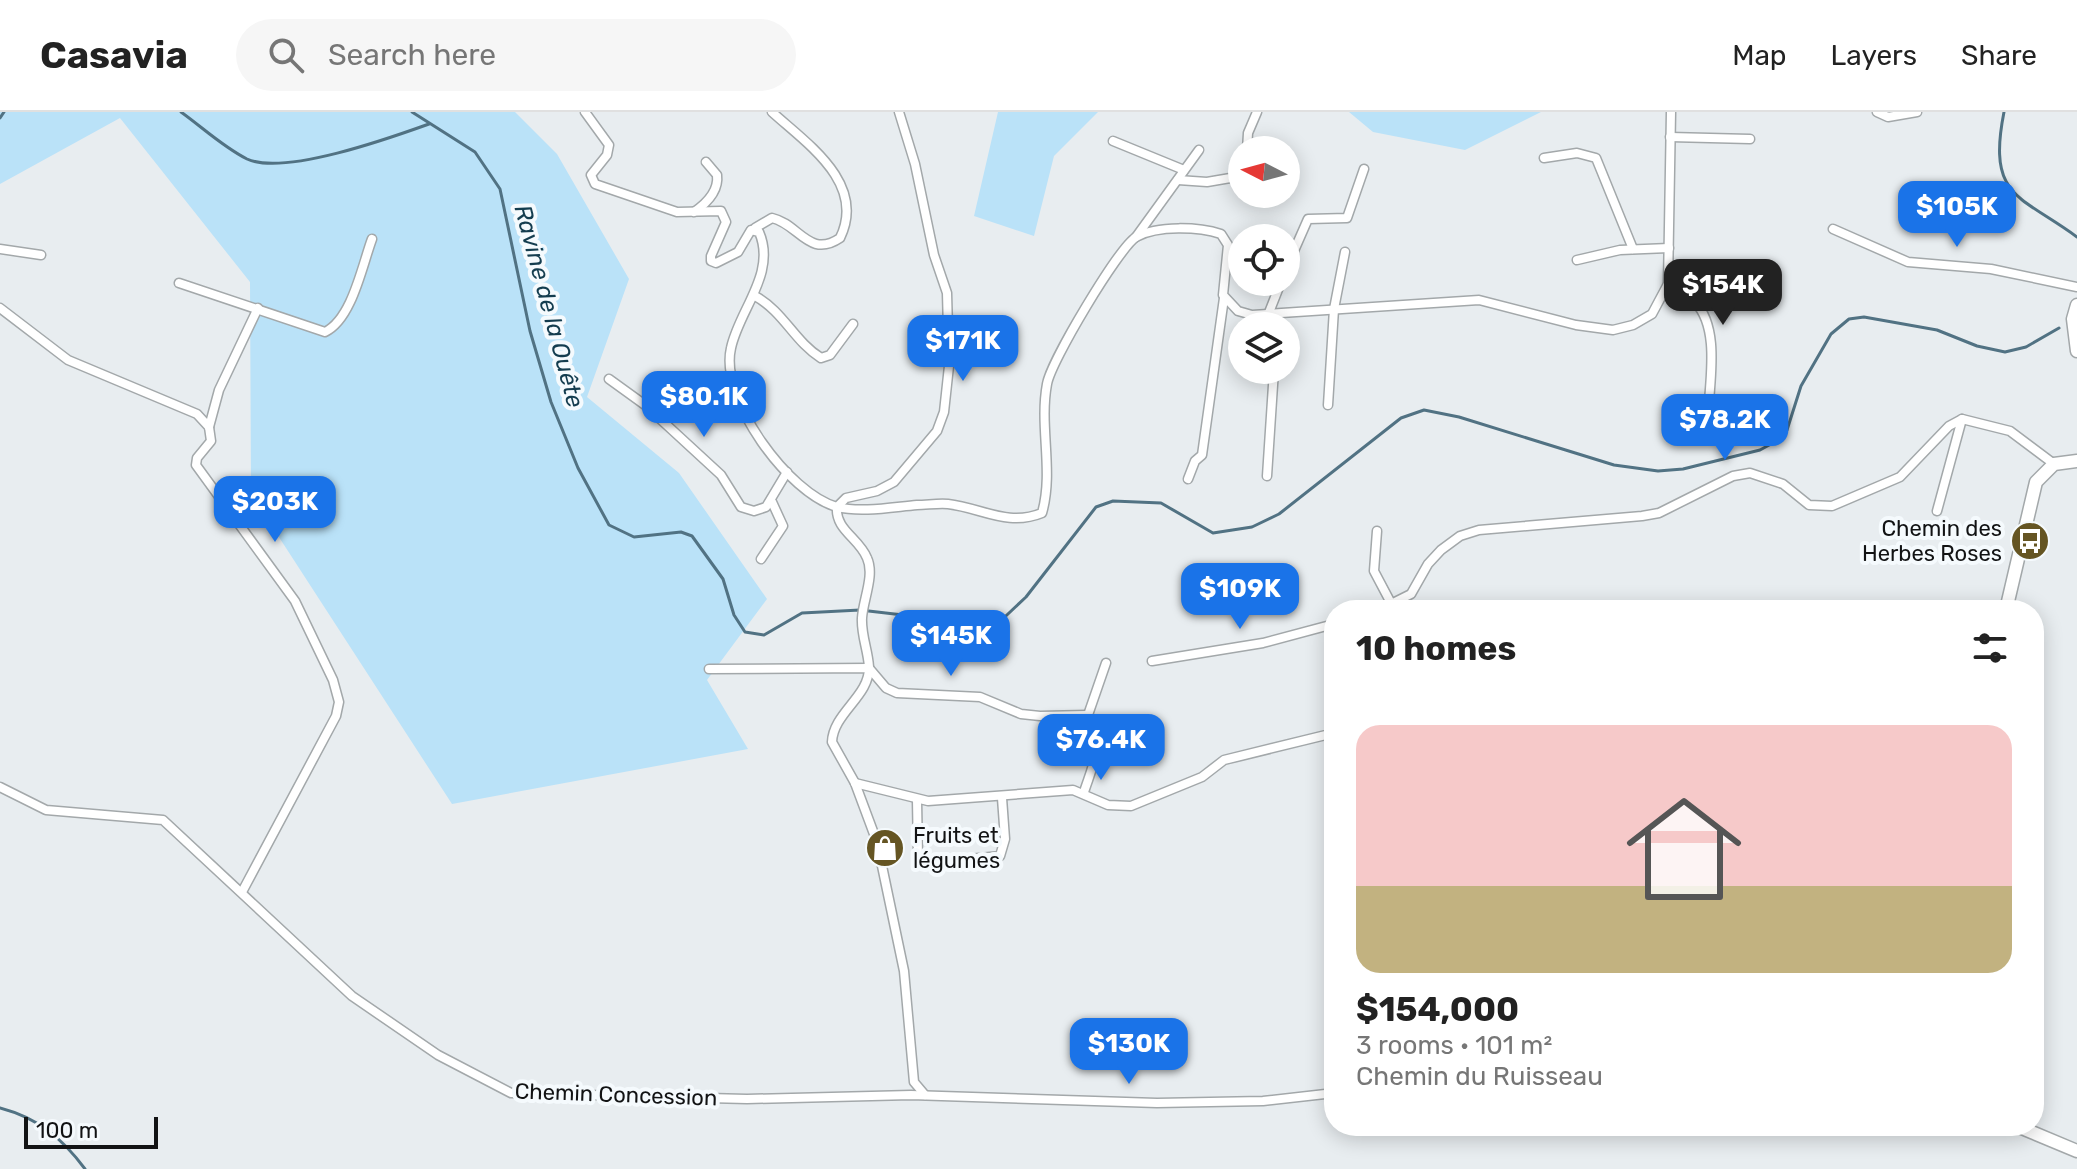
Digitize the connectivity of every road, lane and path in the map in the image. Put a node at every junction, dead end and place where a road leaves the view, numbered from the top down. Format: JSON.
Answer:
{"nodes":[{"id":1,"x":585,"y":112,"type":"edge"},
{"id":2,"x":772,"y":112,"type":"edge"},
{"id":3,"x":899,"y":112,"type":"edge"},
{"id":4,"x":1257,"y":112,"type":"edge"},
{"id":5,"x":1671,"y":112,"type":"edge"},
{"id":6,"x":1877,"y":112,"type":"edge"},
{"id":7,"x":1917,"y":112,"type":"edge"},
{"id":8,"x":1248,"y":136,"type":"edge"},
{"id":9,"x":1670,"y":137,"type":"junction"},
{"id":10,"x":1750,"y":139,"type":"dead end"},
{"id":11,"x":1113,"y":141,"type":"dead end"},
{"id":12,"x":1199,"y":150,"type":"dead end"},
{"id":13,"x":1544,"y":158,"type":"dead end"},
{"id":14,"x":706,"y":162,"type":"dead end"},
{"id":15,"x":1364,"y":169,"type":"dead end"},
{"id":16,"x":1184,"y":170,"type":"junction"},
{"id":17,"x":1228,"y":178,"type":"edge"},
{"id":18,"x":1178,"y":180,"type":"junction"},
{"id":19,"x":687,"y":214,"type":"junction"},
{"id":20,"x":755,"y":228,"type":"junction"},
{"id":21,"x":1833,"y":229,"type":"dead end"},
{"id":22,"x":1300,"y":237,"type":"edge"},
{"id":23,"x":1136,"y":238,"type":"junction"},
{"id":24,"x":372,"y":239,"type":"dead end"},
{"id":25,"x":1669,"y":248,"type":"junction"},
{"id":26,"x":0,"y":249,"type":"edge"},
{"id":27,"x":1633,"y":249,"type":"junction"},
{"id":28,"x":1345,"y":252,"type":"dead end"},
{"id":29,"x":41,"y":255,"type":"dead end"},
{"id":30,"x":1577,"y":260,"type":"dead end"},
{"id":31,"x":179,"y":283,"type":"dead end"},
{"id":32,"x":1668,"y":284,"type":"junction"},
{"id":33,"x":2077,"y":287,"type":"edge"},
{"id":34,"x":755,"y":296,"type":"junction"},
{"id":35,"x":1224,"y":297,"type":"junction"},
{"id":36,"x":2077,"y":305,"type":"edge"},
{"id":37,"x":0,"y":308,"type":"edge"},
{"id":38,"x":258,"y":308,"type":"junction"},
{"id":39,"x":1334,"y":309,"type":"junction"},
{"id":40,"x":1250,"y":312,"type":"edge"},
{"id":41,"x":1297,"y":312,"type":"edge"},
{"id":42,"x":853,"y":324,"type":"dead end"},
{"id":43,"x":2077,"y":351,"type":"edge"},
{"id":44,"x":609,"y":379,"type":"dead end"},
{"id":45,"x":1273,"y":384,"type":"edge"},
{"id":46,"x":1709,"y":402,"type":"dead end"},
{"id":47,"x":1328,"y":405,"type":"dead end"},
{"id":48,"x":1962,"y":419,"type":"junction"},
{"id":49,"x":209,"y":427,"type":"junction"},
{"id":50,"x":2077,"y":461,"type":"edge"},
{"id":51,"x":2054,"y":464,"type":"junction"},
{"id":52,"x":787,"y":472,"type":"junction"},
{"id":53,"x":1267,"y":476,"type":"dead end"},
{"id":54,"x":1188,"y":479,"type":"dead end"},
{"id":55,"x":772,"y":502,"type":"junction"},
{"id":56,"x":837,"y":507,"type":"junction"},
{"id":57,"x":1937,"y":511,"type":"dead end"},
{"id":58,"x":1377,"y":531,"type":"dead end"},
{"id":59,"x":761,"y":559,"type":"dead end"},
{"id":60,"x":1389,"y":600,"type":"edge"},
{"id":61,"x":1401,"y":600,"type":"edge"},
{"id":62,"x":2008,"y":600,"type":"edge"},
{"id":63,"x":1324,"y":627,"type":"edge"},
{"id":64,"x":1152,"y":661,"type":"dead end"},
{"id":65,"x":1106,"y":663,"type":"dead end"},
{"id":66,"x":869,"y":668,"type":"junction"},
{"id":67,"x":709,"y":669,"type":"dead end"},
{"id":68,"x":1088,"y":715,"type":"junction"},
{"id":69,"x":1324,"y":735,"type":"edge"},
{"id":70,"x":855,"y":783,"type":"junction"},
{"id":71,"x":0,"y":787,"type":"edge"},
{"id":72,"x":1084,"y":792,"type":"junction"},
{"id":73,"x":1002,"y":798,"type":"junction"},
{"id":74,"x":917,"y":800,"type":"junction"},
{"id":75,"x":242,"y":892,"type":"junction"},
{"id":76,"x":1324,"y":1094,"type":"edge"},
{"id":77,"x":925,"y":1095,"type":"junction"},
{"id":78,"x":2041,"y":1136,"type":"edge"},
{"id":79,"x":2077,"y":1151,"type":"edge"}],
"edges":[{"from":1,"to":19,"type":"street"},
{"from":2,"to":20,"type":"street"},
{"from":3,"to":56,"type":"street"},
{"from":4,"to":8,"type":"street"},
{"from":5,"to":9,"type":"street"},
{"from":6,"to":7,"type":"street"},
{"from":9,"to":10,"type":"street"},
{"from":9,"to":25,"type":"street"},
{"from":11,"to":16,"type":"street"},
{"from":12,"to":16,"type":"street"},
{"from":13,"to":27,"type":"street"},
{"from":14,"to":19,"type":"street"},
{"from":15,"to":22,"type":"street"},
{"from":16,"to":18,"type":"street"},
{"from":17,"to":18,"type":"street"},
{"from":18,"to":23,"type":"street"},
{"from":19,"to":20,"type":"street"},
{"from":20,"to":34,"type":"street"},
{"from":21,"to":33,"type":"street"},
{"from":23,"to":35,"type":"street"},
{"from":23,"to":56,"type":"street"},
{"from":24,"to":38,"type":"street"},
{"from":25,"to":27,"type":"street"},
{"from":25,"to":32,"type":"street"},
{"from":26,"to":29,"type":"street"},
{"from":27,"to":30,"type":"street"},
{"from":28,"to":39,"type":"street"},
{"from":31,"to":38,"type":"street"},
{"from":32,"to":39,"type":"street"},
{"from":32,"to":46,"type":"street"},
{"from":34,"to":42,"type":"street"},
{"from":34,"to":52,"type":"street"},
{"from":35,"to":40,"type":"street"},
{"from":35,"to":54,"type":"street"},
{"from":36,"to":43,"type":"street"},
{"from":37,"to":49,"type":"street"},
{"from":38,"to":49,"type":"street"},
{"from":39,"to":41,"type":"street"},
{"from":39,"to":47,"type":"street"},
{"from":44,"to":55,"type":"street"},
{"from":45,"to":53,"type":"street"},
{"from":48,"to":51,"type":"street"},
{"from":48,"to":57,"type":"street"},
{"from":48,"to":61,"type":"street"},
{"from":49,"to":75,"type":"street"},
{"from":50,"to":51,"type":"street"},
{"from":51,"to":62,"type":"street"},
{"from":52,"to":55,"type":"street"},
{"from":52,"to":56,"type":"street"},
{"from":55,"to":59,"type":"street"},
{"from":56,"to":66,"type":"street"},
{"from":58,"to":60,"type":"street"},
{"from":63,"to":64,"type":"street"},
{"from":65,"to":68,"type":"street"},
{"from":66,"to":67,"type":"street"},
{"from":66,"to":68,"type":"street"},
{"from":66,"to":70,"type":"street"},
{"from":68,"to":72,"type":"street"},
{"from":69,"to":72,"type":"street"},
{"from":70,"to":74,"type":"street"},
{"from":70,"to":77,"type":"street"},
{"from":71,"to":75,"type":"street","name":"Chemin Concession"},
{"from":72,"to":73,"type":"street"},
{"from":73,"to":74,"type":"street"},
{"from":73,"to":74,"type":"street"},
{"from":75,"to":77,"type":"street","name":"Chemin Concession"},
{"from":76,"to":77,"type":"street","name":"Chemin Concession"},
{"from":78,"to":79,"type":"street"}]}
